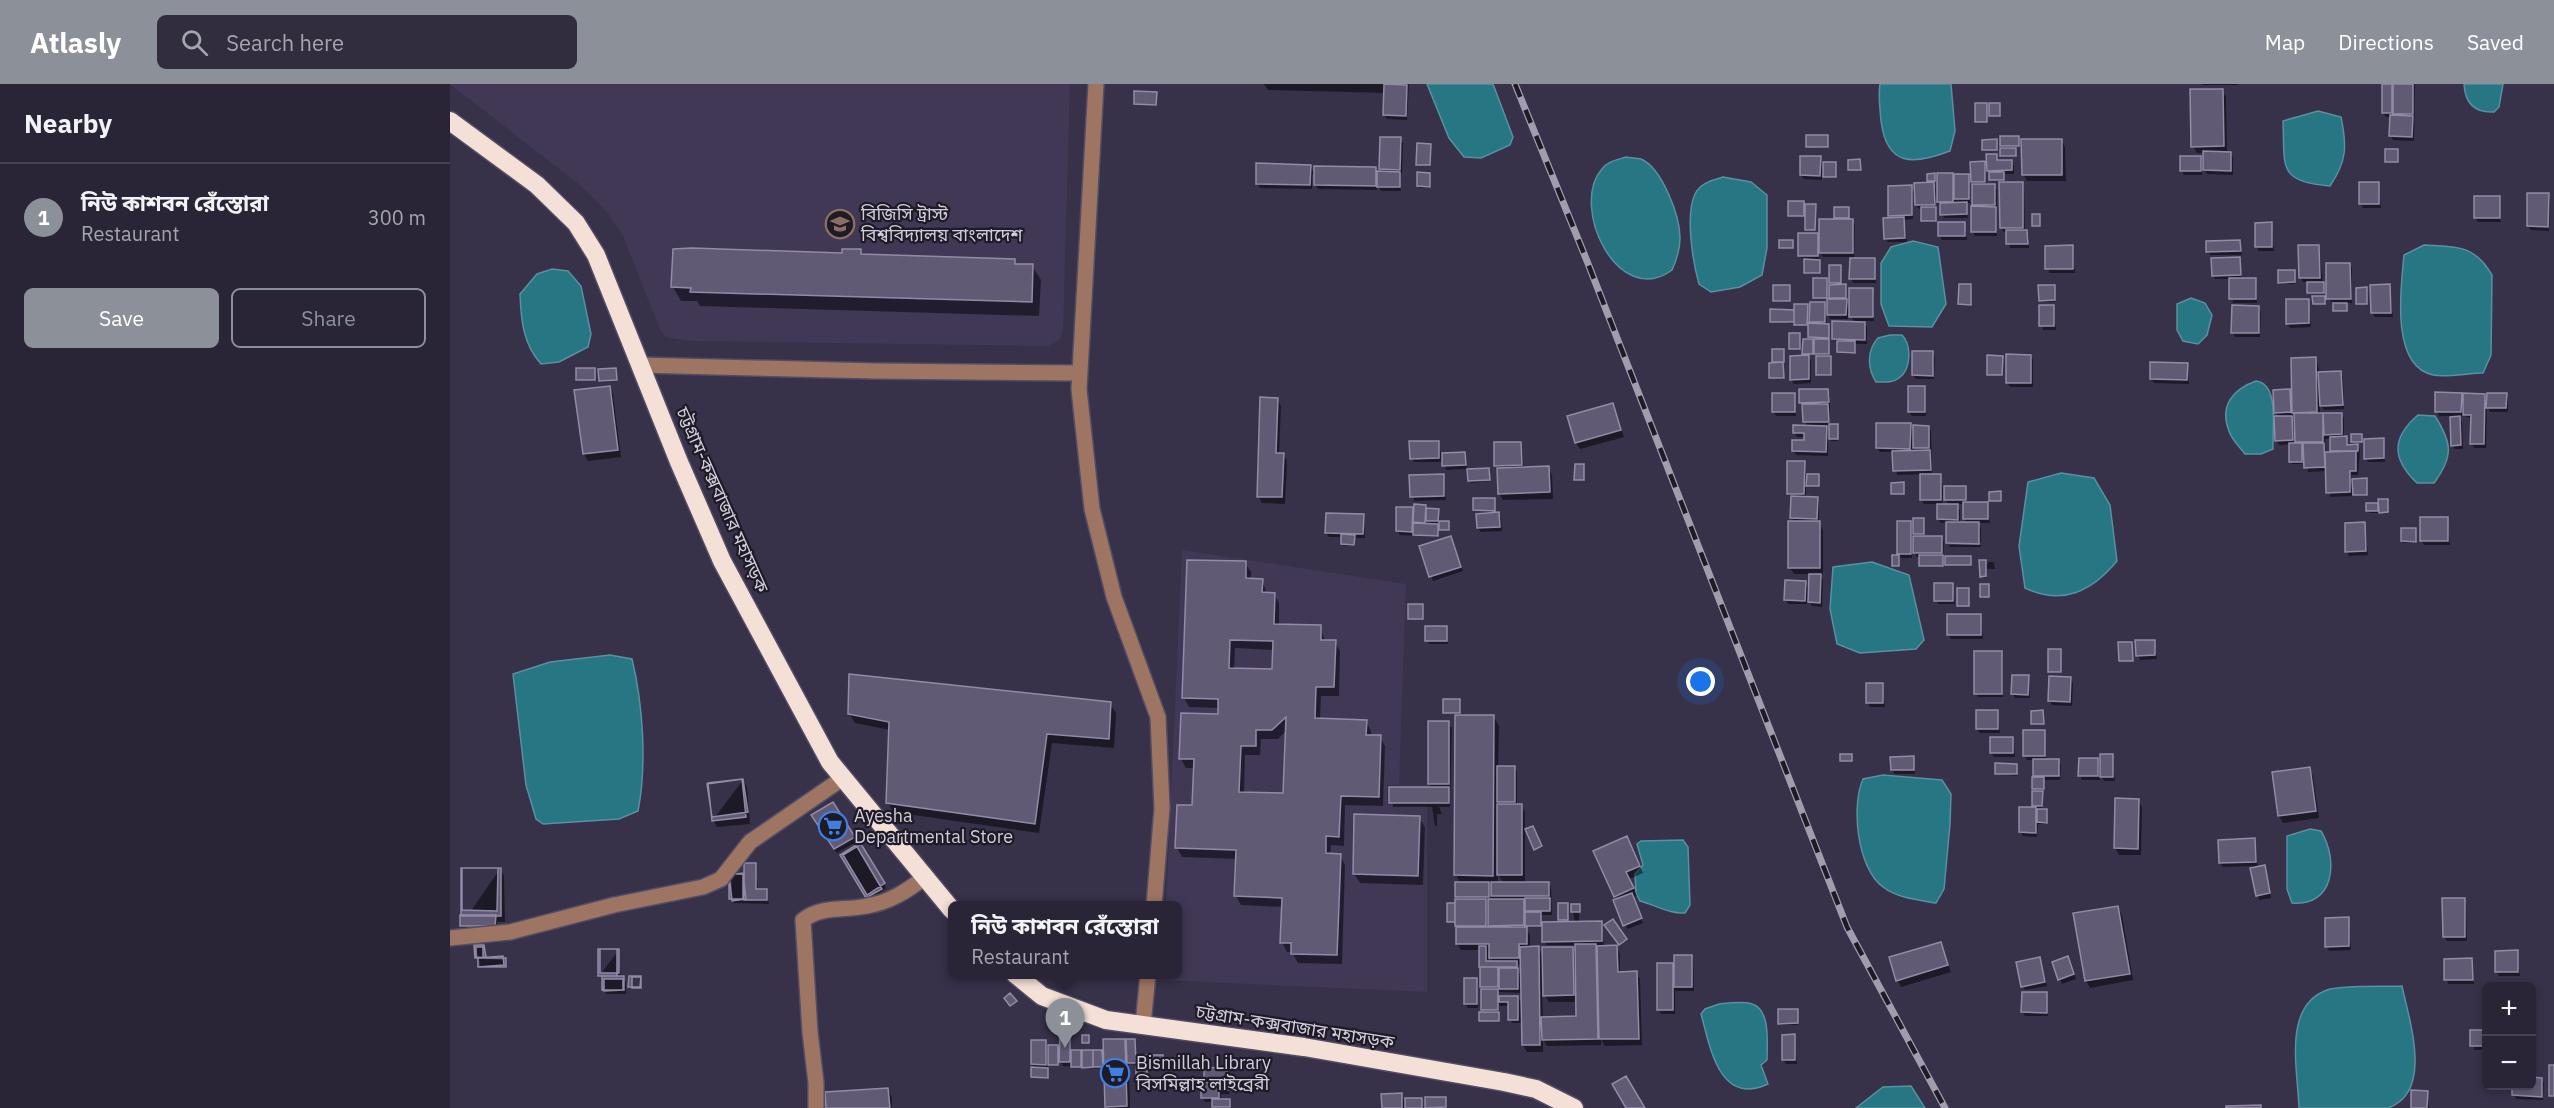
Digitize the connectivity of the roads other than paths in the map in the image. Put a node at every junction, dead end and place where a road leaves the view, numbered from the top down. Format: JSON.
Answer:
{"nodes":[{"id":1,"x":1096,"y":84,"type":"edge"},
{"id":2,"x":450,"y":122,"type":"edge"},
{"id":3,"x":639,"y":365,"type":"junction"},
{"id":4,"x":1080,"y":373,"type":"junction"},
{"id":5,"x":843,"y":778,"type":"junction"},
{"id":6,"x":925,"y":877,"type":"junction"},
{"id":7,"x":1154,"y":901,"type":"edge"},
{"id":8,"x":948,"y":905,"type":"edge"},
{"id":9,"x":450,"y":938,"type":"edge"},
{"id":10,"x":1020,"y":979,"type":"edge"},
{"id":11,"x":1148,"y":979,"type":"edge"},
{"id":12,"x":1143,"y":1025,"type":"junction"},
{"id":13,"x":816,"y":1108,"type":"edge"},
{"id":14,"x":1574,"y":1108,"type":"edge"}],
"edges":[{"from":1,"to":4,"type":"street"},
{"from":2,"to":3,"type":"highway","name":"চট্টগ্রাম-কক্সবাজার মহাসড়ক"},
{"from":3,"to":4,"type":"street"},
{"from":3,"to":5,"type":"highway","name":"চট্টগ্রাম-কক্সবাজার মহাসড়ক"},
{"from":4,"to":7,"type":"street"},
{"from":5,"to":6,"type":"highway","name":"চট্টগ্রাম-কক্সবাজার মহাসড়ক"},
{"from":5,"to":9,"type":"street"},
{"from":6,"to":8,"type":"highway","name":"চট্টগ্রাম-কক্সবাজার মহাসড়ক"},
{"from":6,"to":13,"type":"street"},
{"from":10,"to":12,"type":"highway","name":"চট্টগ্রাম-কক্সবাজার মহাসড়ক"},
{"from":11,"to":12,"type":"street"},
{"from":12,"to":14,"type":"highway","name":"চট্টগ্রাম-কক্সবাজার মহাসড়ক"}]}
